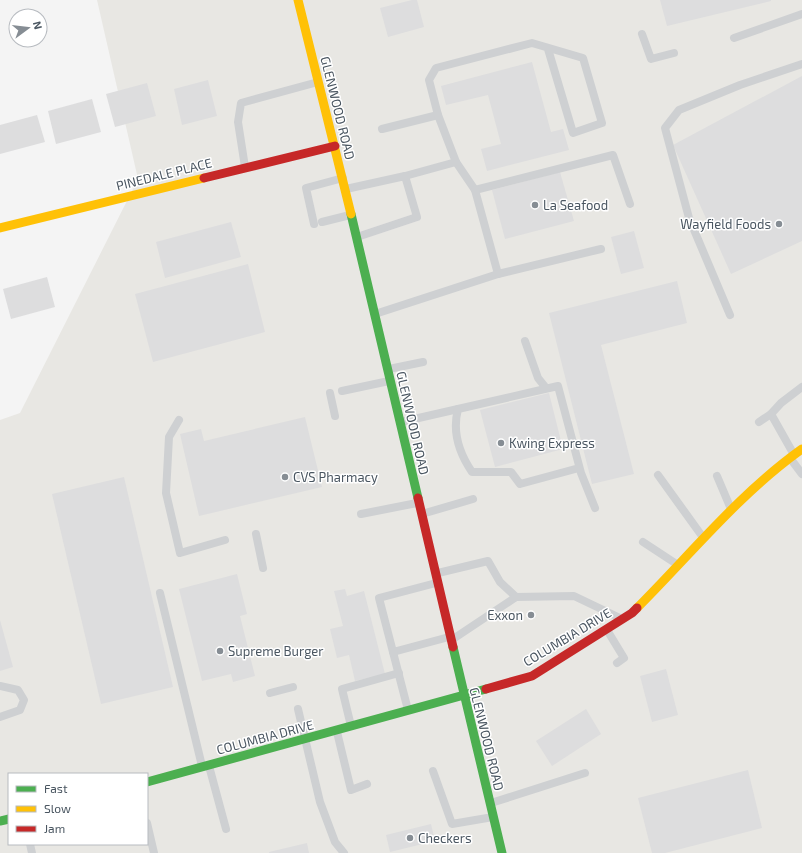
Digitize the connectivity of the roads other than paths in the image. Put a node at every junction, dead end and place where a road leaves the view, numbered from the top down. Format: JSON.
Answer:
{"nodes":[{"id":1,"x":298,"y":0,"type":"edge"},
{"id":2,"x":802,"y":14,"type":"edge"},
{"id":3,"x":642,"y":34,"type":"dead end"},
{"id":4,"x":734,"y":38,"type":"dead end"},
{"id":5,"x":548,"y":49,"type":"junction"},
{"id":6,"x":674,"y":53,"type":"dead end"},
{"id":7,"x":802,"y":64,"type":"edge"},
{"id":8,"x":318,"y":82,"type":"junction"},
{"id":9,"x":438,"y":115,"type":"junction"},
{"id":10,"x":382,"y":129,"type":"dead end"},
{"id":11,"x":335,"y":146,"type":"junction"},
{"id":12,"x":456,"y":162,"type":"junction"},
{"id":13,"x":245,"y":168,"type":"junction"},
{"id":14,"x":406,"y":176,"type":"junction"},
{"id":15,"x":343,"y":178,"type":"junction"},
{"id":16,"x":345,"y":189,"type":"junction"},
{"id":17,"x":475,"y":190,"type":"junction"},
{"id":18,"x":630,"y":204,"type":"dead end"},
{"id":19,"x":351,"y":214,"type":"junction"},
{"id":20,"x":0,"y":228,"type":"edge"},
{"id":21,"x":356,"y":237,"type":"junction"},
{"id":22,"x":601,"y":249,"type":"dead end"},
{"id":23,"x":498,"y":274,"type":"junction"},
{"id":24,"x":374,"y":314,"type":"junction"},
{"id":25,"x":730,"y":315,"type":"dead end"},
{"id":26,"x":525,"y":341,"type":"dead end"},
{"id":27,"x":423,"y":362,"type":"dead end"},
{"id":28,"x":388,"y":370,"type":"junction"},
{"id":29,"x":390,"y":381,"type":"junction"},
{"id":30,"x":802,"y":387,"type":"edge"},
{"id":31,"x":546,"y":388,"type":"junction"},
{"id":32,"x":342,"y":391,"type":"dead end"},
{"id":33,"x":330,"y":393,"type":"dead end"},
{"id":34,"x":458,"y":409,"type":"junction"},
{"id":35,"x":771,"y":414,"type":"junction"},
{"id":36,"x":335,"y":416,"type":"dead end"},
{"id":37,"x":179,"y":420,"type":"dead end"},
{"id":38,"x":400,"y":422,"type":"junction"},
{"id":39,"x":759,"y":422,"type":"dead end"},
{"id":40,"x":802,"y":449,"type":"edge"},
{"id":41,"x":792,"y":456,"type":"junction"},
{"id":42,"x":580,"y":470,"type":"junction"},
{"id":43,"x":802,"y":474,"type":"edge"},
{"id":44,"x":658,"y":475,"type":"dead end"},
{"id":45,"x":717,"y":476,"type":"dead end"},
{"id":46,"x":473,"y":499,"type":"dead end"},
{"id":47,"x":418,"y":502,"type":"junction"},
{"id":48,"x":595,"y":508,"type":"dead end"},
{"id":49,"x":732,"y":509,"type":"junction"},
{"id":50,"x":361,"y":514,"type":"dead end"},
{"id":51,"x":421,"y":514,"type":"junction"},
{"id":52,"x":256,"y":534,"type":"dead end"},
{"id":53,"x":703,"y":537,"type":"junction"},
{"id":54,"x":225,"y":540,"type":"dead end"},
{"id":55,"x":643,"y":542,"type":"dead end"},
{"id":56,"x":679,"y":565,"type":"junction"},
{"id":57,"x":263,"y":568,"type":"dead end"},
{"id":58,"x":435,"y":573,"type":"junction"},
{"id":59,"x":437,"y":583,"type":"junction"},
{"id":60,"x":160,"y":593,"type":"dead end"},
{"id":61,"x":516,"y":597,"type":"junction"},
{"id":62,"x":622,"y":619,"type":"junction"},
{"id":63,"x":607,"y":629,"type":"junction"},
{"id":64,"x":450,"y":639,"type":"junction"},
{"id":65,"x":393,"y":652,"type":"junction"},
{"id":66,"x":617,"y":663,"type":"dead end"},
{"id":67,"x":399,"y":673,"type":"junction"},
{"id":68,"x":0,"y":686,"type":"edge"},
{"id":69,"x":293,"y":687,"type":"dead end"},
{"id":70,"x":270,"y":693,"type":"dead end"},
{"id":71,"x":463,"y":694,"type":"junction"},
{"id":72,"x":298,"y":708,"type":"dead end"},
{"id":73,"x":408,"y":710,"type":"junction"},
{"id":74,"x":0,"y":716,"type":"edge"},
{"id":75,"x":351,"y":727,"type":"junction"},
{"id":76,"x":337,"y":731,"type":"junction"},
{"id":77,"x":306,"y":739,"type":"junction"},
{"id":78,"x":206,"y":766,"type":"junction"},
{"id":79,"x":433,"y":771,"type":"dead end"},
{"id":80,"x":585,"y":773,"type":"dead end"},
{"id":81,"x":148,"y":782,"type":"edge"},
{"id":82,"x":367,"y":784,"type":"dead end"},
{"id":83,"x":490,"y":804,"type":"junction"},
{"id":84,"x":493,"y":817,"type":"junction"},
{"id":85,"x":148,"y":827,"type":"edge"},
{"id":86,"x":226,"y":829,"type":"dead end"},
{"id":87,"x":154,"y":853,"type":"edge"},
{"id":88,"x":344,"y":853,"type":"edge"},
{"id":89,"x":502,"y":853,"type":"edge"}],
"edges":[{"from":1,"to":8,"type":"main road","name":"GLENWOOD ROAD"},
{"from":2,"to":4,"type":"lane"},
{"from":3,"to":6,"type":"lane"},
{"from":5,"to":5,"type":"lane"},
{"from":5,"to":9,"type":"lane"},
{"from":7,"to":25,"type":"lane"},
{"from":8,"to":11,"type":"main road","name":"GLENWOOD ROAD"},
{"from":8,"to":13,"type":"lane"},
{"from":9,"to":10,"type":"lane"},
{"from":9,"to":12,"type":"lane"},
{"from":11,"to":13,"type":"main road","name":"PINEDALE PLACE"},
{"from":11,"to":15,"type":"main road","name":"GLENWOOD ROAD"},
{"from":12,"to":14,"type":"lane"},
{"from":12,"to":17,"type":"lane"},
{"from":13,"to":20,"type":"main road","name":"PINEDALE PLACE"},
{"from":14,"to":16,"type":"lane"},
{"from":14,"to":21,"type":"lane"},
{"from":15,"to":16,"type":"main road","name":"GLENWOOD ROAD"},
{"from":15,"to":19,"type":"lane"},
{"from":16,"to":19,"type":"main road","name":"GLENWOOD ROAD"},
{"from":17,"to":18,"type":"lane"},
{"from":17,"to":23,"type":"lane"},
{"from":19,"to":21,"type":"main road","name":"GLENWOOD ROAD"},
{"from":21,"to":24,"type":"main road","name":"GLENWOOD ROAD"},
{"from":22,"to":23,"type":"lane"},
{"from":23,"to":24,"type":"lane"},
{"from":24,"to":28,"type":"main road","name":"GLENWOOD ROAD"},
{"from":26,"to":31,"type":"lane"},
{"from":27,"to":28,"type":"lane"},
{"from":28,"to":29,"type":"main road","name":"GLENWOOD ROAD"},
{"from":29,"to":32,"type":"lane"},
{"from":29,"to":38,"type":"main road","name":"GLENWOOD ROAD"},
{"from":30,"to":35,"type":"lane"},
{"from":31,"to":34,"type":"lane"},
{"from":31,"to":42,"type":"lane"},
{"from":33,"to":36,"type":"lane"},
{"from":34,"to":38,"type":"lane"},
{"from":34,"to":42,"type":"lane"},
{"from":35,"to":39,"type":"lane"},
{"from":35,"to":41,"type":"lane"},
{"from":37,"to":54,"type":"lane"},
{"from":38,"to":47,"type":"main road","name":"GLENWOOD ROAD"},
{"from":40,"to":41,"type":"main road","name":"COLUMBIA DRIVE"},
{"from":41,"to":43,"type":"lane"},
{"from":41,"to":49,"type":"main road","name":"COLUMBIA DRIVE"},
{"from":42,"to":48,"type":"lane"},
{"from":44,"to":53,"type":"lane"},
{"from":45,"to":49,"type":"lane"},
{"from":46,"to":51,"type":"lane"},
{"from":47,"to":50,"type":"lane"},
{"from":47,"to":51,"type":"main road","name":"GLENWOOD ROAD"},
{"from":49,"to":53,"type":"main road","name":"COLUMBIA DRIVE"},
{"from":51,"to":58,"type":"main road","name":"GLENWOOD ROAD"},
{"from":52,"to":57,"type":"lane"},
{"from":53,"to":56,"type":"main road","name":"COLUMBIA DRIVE"},
{"from":55,"to":56,"type":"lane"},
{"from":56,"to":62,"type":"main road","name":"COLUMBIA DRIVE"},
{"from":58,"to":59,"type":"main road","name":"GLENWOOD ROAD"},
{"from":58,"to":61,"type":"lane"},
{"from":59,"to":64,"type":"main road","name":"GLENWOOD ROAD"},
{"from":59,"to":65,"type":"lane"},
{"from":60,"to":78,"type":"lane"},
{"from":61,"to":62,"type":"lane"},
{"from":61,"to":64,"type":"lane"},
{"from":62,"to":63,"type":"main road","name":"COLUMBIA DRIVE"},
{"from":63,"to":66,"type":"lane"},
{"from":63,"to":71,"type":"main road","name":"COLUMBIA DRIVE"},
{"from":64,"to":65,"type":"lane"},
{"from":64,"to":71,"type":"main road","name":"GLENWOOD ROAD"},
{"from":65,"to":67,"type":"lane"},
{"from":67,"to":73,"type":"lane"},
{"from":67,"to":75,"type":"lane"},
{"from":68,"to":74,"type":"lane"},
{"from":69,"to":70,"type":"lane"},
{"from":71,"to":73,"type":"main road","name":"COLUMBIA DRIVE"},
{"from":71,"to":83,"type":"main road","name":"GLENWOOD ROAD"},
{"from":72,"to":77,"type":"lane"},
{"from":73,"to":75,"type":"main road","name":"COLUMBIA DRIVE"},
{"from":75,"to":76,"type":"main road","name":"COLUMBIA DRIVE"},
{"from":76,"to":77,"type":"main road","name":"COLUMBIA DRIVE"},
{"from":76,"to":82,"type":"lane"},
{"from":77,"to":78,"type":"main road","name":"COLUMBIA DRIVE"},
{"from":77,"to":88,"type":"lane"},
{"from":78,"to":81,"type":"main road","name":"COLUMBIA DRIVE"},
{"from":78,"to":86,"type":"lane"},
{"from":79,"to":84,"type":"lane"},
{"from":80,"to":83,"type":"lane"},
{"from":83,"to":84,"type":"main road","name":"GLENWOOD ROAD"},
{"from":84,"to":89,"type":"main road","name":"GLENWOOD ROAD"},
{"from":85,"to":87,"type":"lane"}]}
